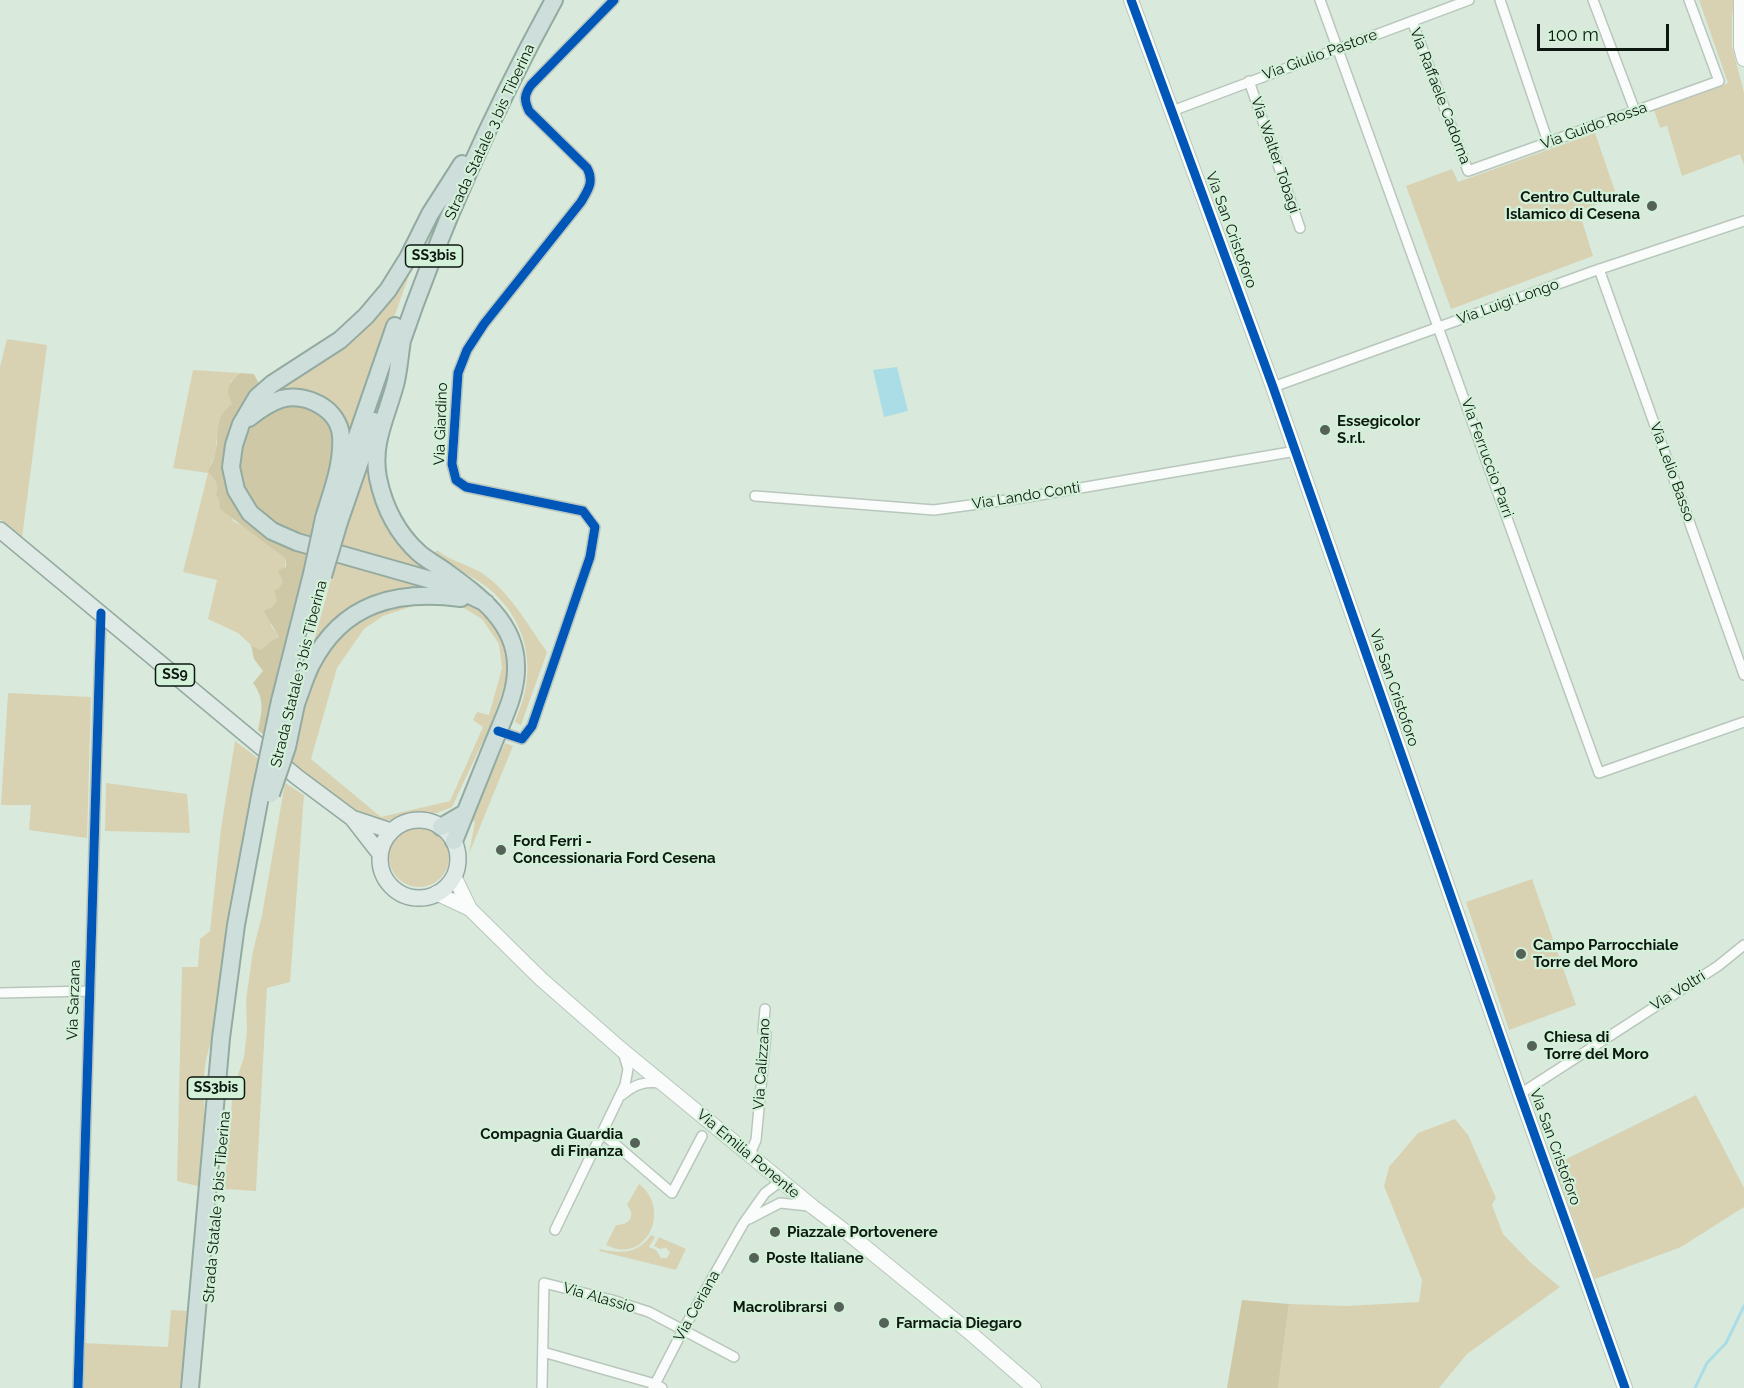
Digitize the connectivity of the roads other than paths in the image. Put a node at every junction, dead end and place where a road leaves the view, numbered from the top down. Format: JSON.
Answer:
{"nodes":[{"id":1,"x":542,"y":0,"type":"edge"},
{"id":2,"x":554,"y":0,"type":"edge"},
{"id":3,"x":614,"y":0,"type":"edge"},
{"id":4,"x":1131,"y":0,"type":"edge"},
{"id":5,"x":1320,"y":0,"type":"edge"},
{"id":6,"x":1469,"y":0,"type":"edge"},
{"id":7,"x":1500,"y":0,"type":"edge"},
{"id":8,"x":1593,"y":0,"type":"edge"},
{"id":9,"x":1689,"y":0,"type":"edge"},
{"id":10,"x":1741,"y":0,"type":"edge"},
{"id":11,"x":1412,"y":21,"type":"junction"},
{"id":12,"x":1338,"y":48,"type":"junction"},
{"id":13,"x":1744,"y":59,"type":"edge"},
{"id":14,"x":1249,"y":81,"type":"junction"},
{"id":15,"x":1172,"y":111,"type":"junction"},
{"id":16,"x":1635,"y":111,"type":"junction"},
{"id":17,"x":1548,"y":142,"type":"junction"},
{"id":18,"x":462,"y":164,"type":"junction"},
{"id":19,"x":1468,"y":171,"type":"joint"},
{"id":20,"x":1744,"y":221,"type":"edge"},
{"id":21,"x":1300,"y":228,"type":"dead end"},
{"id":22,"x":1599,"y":269,"type":"junction"},
{"id":23,"x":1440,"y":328,"type":"junction"},
{"id":24,"x":402,"y":340,"type":"junction"},
{"id":25,"x":1273,"y":387,"type":"junction"},
{"id":26,"x":241,"y":424,"type":"junction"},
{"id":27,"x":1296,"y":451,"type":"junction"},
{"id":28,"x":755,"y":496,"type":"dead end"},
{"id":29,"x":331,"y":520,"type":"junction"},
{"id":30,"x":0,"y":531,"type":"edge"},
{"id":31,"x":486,"y":603,"type":"junction"},
{"id":32,"x":101,"y":613,"type":"junction"},
{"id":33,"x":1744,"y":675,"type":"edge"},
{"id":34,"x":289,"y":702,"type":"junction"},
{"id":35,"x":1744,"y":722,"type":"edge"},
{"id":36,"x":498,"y":731,"type":"junction"},
{"id":37,"x":266,"y":792,"type":"junction"},
{"id":38,"x":465,"y":813,"type":"junction"},
{"id":39,"x":352,"y":818,"type":"junction"},
{"id":40,"x":441,"y":826,"type":"junction"},
{"id":41,"x":391,"y":831,"type":"junction"},
{"id":42,"x":454,"y":841,"type":"junction"},
{"id":43,"x":380,"y":854,"type":"junction"},
{"id":44,"x":454,"y":876,"type":"junction"},
{"id":45,"x":436,"y":893,"type":"junction"},
{"id":46,"x":470,"y":909,"type":"junction"},
{"id":47,"x":1744,"y":945,"type":"edge"},
{"id":48,"x":89,"y":990,"type":"junction"},
{"id":49,"x":0,"y":993,"type":"edge"},
{"id":50,"x":765,"y":1009,"type":"dead end"},
{"id":51,"x":622,"y":1050,"type":"junction"},
{"id":52,"x":643,"y":1066,"type":"junction"},
{"id":53,"x":663,"y":1083,"type":"junction"},
{"id":54,"x":627,"y":1086,"type":"junction"},
{"id":55,"x":1520,"y":1094,"type":"junction"},
{"id":56,"x":602,"y":1133,"type":"junction"},
{"id":57,"x":702,"y":1136,"type":"dead end"},
{"id":58,"x":750,"y":1154,"type":"junction"},
{"id":59,"x":765,"y":1168,"type":"junction"},
{"id":60,"x":782,"y":1182,"type":"junction"},
{"id":61,"x":765,"y":1193,"type":"junction"},
{"id":62,"x":774,"y":1205,"type":"junction"},
{"id":63,"x":813,"y":1207,"type":"junction"},
{"id":64,"x":743,"y":1224,"type":"junction"},
{"id":65,"x":555,"y":1230,"type":"dead end"},
{"id":66,"x":683,"y":1330,"type":"junction"},
{"id":67,"x":543,"y":1353,"type":"junction"},
{"id":68,"x":734,"y":1357,"type":"dead end"},
{"id":69,"x":657,"y":1387,"type":"edge"},
{"id":70,"x":78,"y":1388,"type":"edge"},
{"id":71,"x":190,"y":1388,"type":"edge"},
{"id":72,"x":201,"y":1388,"type":"edge"},
{"id":73,"x":542,"y":1388,"type":"edge"},
{"id":74,"x":1034,"y":1388,"type":"edge"},
{"id":75,"x":1625,"y":1388,"type":"edge"}],
"edges":[{"from":1,"to":18,"type":"highway","name":"Strada Statale 3 bis Tiberina","number":"SS3bis"},
{"from":2,"to":24,"type":"highway","name":"Strada Statale 3 bis Tiberina","number":"SS3bis"},
{"from":3,"to":36,"type":"street","name":"Via Giardino"},
{"from":4,"to":15,"type":"street","name":"Via San Cristoforo"},
{"from":5,"to":12,"type":"street","name":"Via Ferruccio Parri"},
{"from":6,"to":11,"type":"street","name":"Via Giulio Pastore"},
{"from":7,"to":17,"type":"street"},
{"from":8,"to":16,"type":"street"},
{"from":9,"to":16,"type":"street","name":"Via Guido Rossa"},
{"from":10,"to":13,"type":"street"},
{"from":11,"to":12,"type":"street","name":"Via Giulio Pastore"},
{"from":11,"to":19,"type":"street","name":"Via Raffaele Cadorna"},
{"from":12,"to":14,"type":"street","name":"Via Giulio Pastore"},
{"from":12,"to":23,"type":"street","name":"Via Ferruccio Parri"},
{"from":14,"to":15,"type":"street","name":"Via Giulio Pastore"},
{"from":14,"to":21,"type":"street","name":"Via Walter Tobagi"},
{"from":15,"to":25,"type":"street","name":"Via San Cristoforo"},
{"from":16,"to":17,"type":"street","name":"Via Guido Rossa"},
{"from":17,"to":19,"type":"street","name":"Via Guido Rossa"},
{"from":18,"to":26,"type":"highway"},
{"from":18,"to":29,"type":"highway","name":"Strada Statale 3 bis Tiberina","number":"SS3bis"},
{"from":20,"to":22,"type":"street","name":"Via Luigi Longo"},
{"from":22,"to":23,"type":"street","name":"Via Luigi Longo"},
{"from":22,"to":33,"type":"street","name":"Via Lelio Basso"},
{"from":23,"to":25,"type":"street","name":"Via Luigi Longo"},
{"from":23,"to":35,"type":"street","name":"Via Ferruccio Parri"},
{"from":24,"to":29,"type":"highway","name":"Strada Statale 3 bis Tiberina","number":"SS3bis"},
{"from":24,"to":31,"type":"highway"},
{"from":25,"to":27,"type":"street","name":"Via San Cristoforo"},
{"from":26,"to":29,"type":"highway"},
{"from":26,"to":31,"type":"highway"},
{"from":27,"to":28,"type":"street","name":"Via Lando Conti"},
{"from":27,"to":55,"type":"street","name":"Via San Cristoforo"},
{"from":29,"to":34,"type":"highway","name":"Strada Statale 3 bis Tiberina","number":"SS3bis","bridge":true},
{"from":30,"to":32,"type":"main road","number":"SS9"},
{"from":31,"to":34,"type":"highway"},
{"from":31,"to":36,"type":"highway"},
{"from":32,"to":39,"type":"main road","number":"SS9"},
{"from":32,"to":48,"type":"street","name":"Via Sarzana"},
{"from":34,"to":37,"type":"highway","bridge":true},
{"from":36,"to":38,"type":"highway"},
{"from":37,"to":71,"type":"highway","name":"Strada Statale 3 bis Tiberina","number":"SS3bis"},
{"from":37,"to":72,"type":"highway","name":"Strada Statale 3 bis Tiberina","number":"SS3bis"},
{"from":38,"to":40,"type":"highway"},
{"from":38,"to":42,"type":"highway"},
{"from":39,"to":41,"type":"main road","number":"SS9"},
{"from":39,"to":43,"type":"main road","number":"SS9"},
{"from":40,"to":41,"type":"main road"},
{"from":40,"to":42,"type":"main road"},
{"from":41,"to":43,"type":"main road"},
{"from":42,"to":44,"type":"main road"},
{"from":43,"to":45,"type":"main road"},
{"from":44,"to":45,"type":"main road"},
{"from":44,"to":46,"type":"street","name":"Via Emilia Ponente"},
{"from":45,"to":46,"type":"street","name":"Via Emilia Ponente"},
{"from":46,"to":51,"type":"street","name":"Via Emilia Ponente"},
{"from":47,"to":55,"type":"street","name":"Via Voltri"},
{"from":48,"to":49,"type":"street"},
{"from":48,"to":70,"type":"street","name":"Via Sarzana"},
{"from":50,"to":58,"type":"street","name":"Via Calizzano"},
{"from":51,"to":52,"type":"street","name":"Via Emilia Ponente"},
{"from":51,"to":54,"type":"street"},
{"from":52,"to":53,"type":"street","name":"Via Emilia Ponente"},
{"from":52,"to":54,"type":"street"},
{"from":53,"to":54,"type":"street"},
{"from":53,"to":58,"type":"street","name":"Via Emilia Ponente"},
{"from":54,"to":56,"type":"street"},
{"from":55,"to":75,"type":"street","name":"Via San Cristoforo"},
{"from":56,"to":57,"type":"street"},
{"from":56,"to":65,"type":"street"},
{"from":58,"to":59,"type":"street","name":"Via Emilia Ponente"},
{"from":59,"to":60,"type":"street","name":"Via Emilia Ponente"},
{"from":59,"to":61,"type":"street"},
{"from":60,"to":61,"type":"street","name":"Via Ceriana"},
{"from":60,"to":62,"type":"street"},
{"from":60,"to":63,"type":"street","name":"Via Emilia Ponente"},
{"from":61,"to":64,"type":"street","name":"Via Ceriana"},
{"from":62,"to":63,"type":"street"},
{"from":62,"to":64,"type":"street","name":"Via Ceriana"},
{"from":63,"to":74,"type":"street","name":"Via Emilia Ponente"},
{"from":64,"to":66,"type":"street","name":"Via Ceriana"},
{"from":66,"to":67,"type":"street","name":"Via Alassio"},
{"from":66,"to":68,"type":"street"},
{"from":66,"to":69,"type":"street","name":"Via Ceriana"},
{"from":67,"to":69,"type":"street"},
{"from":67,"to":73,"type":"street","name":"Via Alassio"}]}
